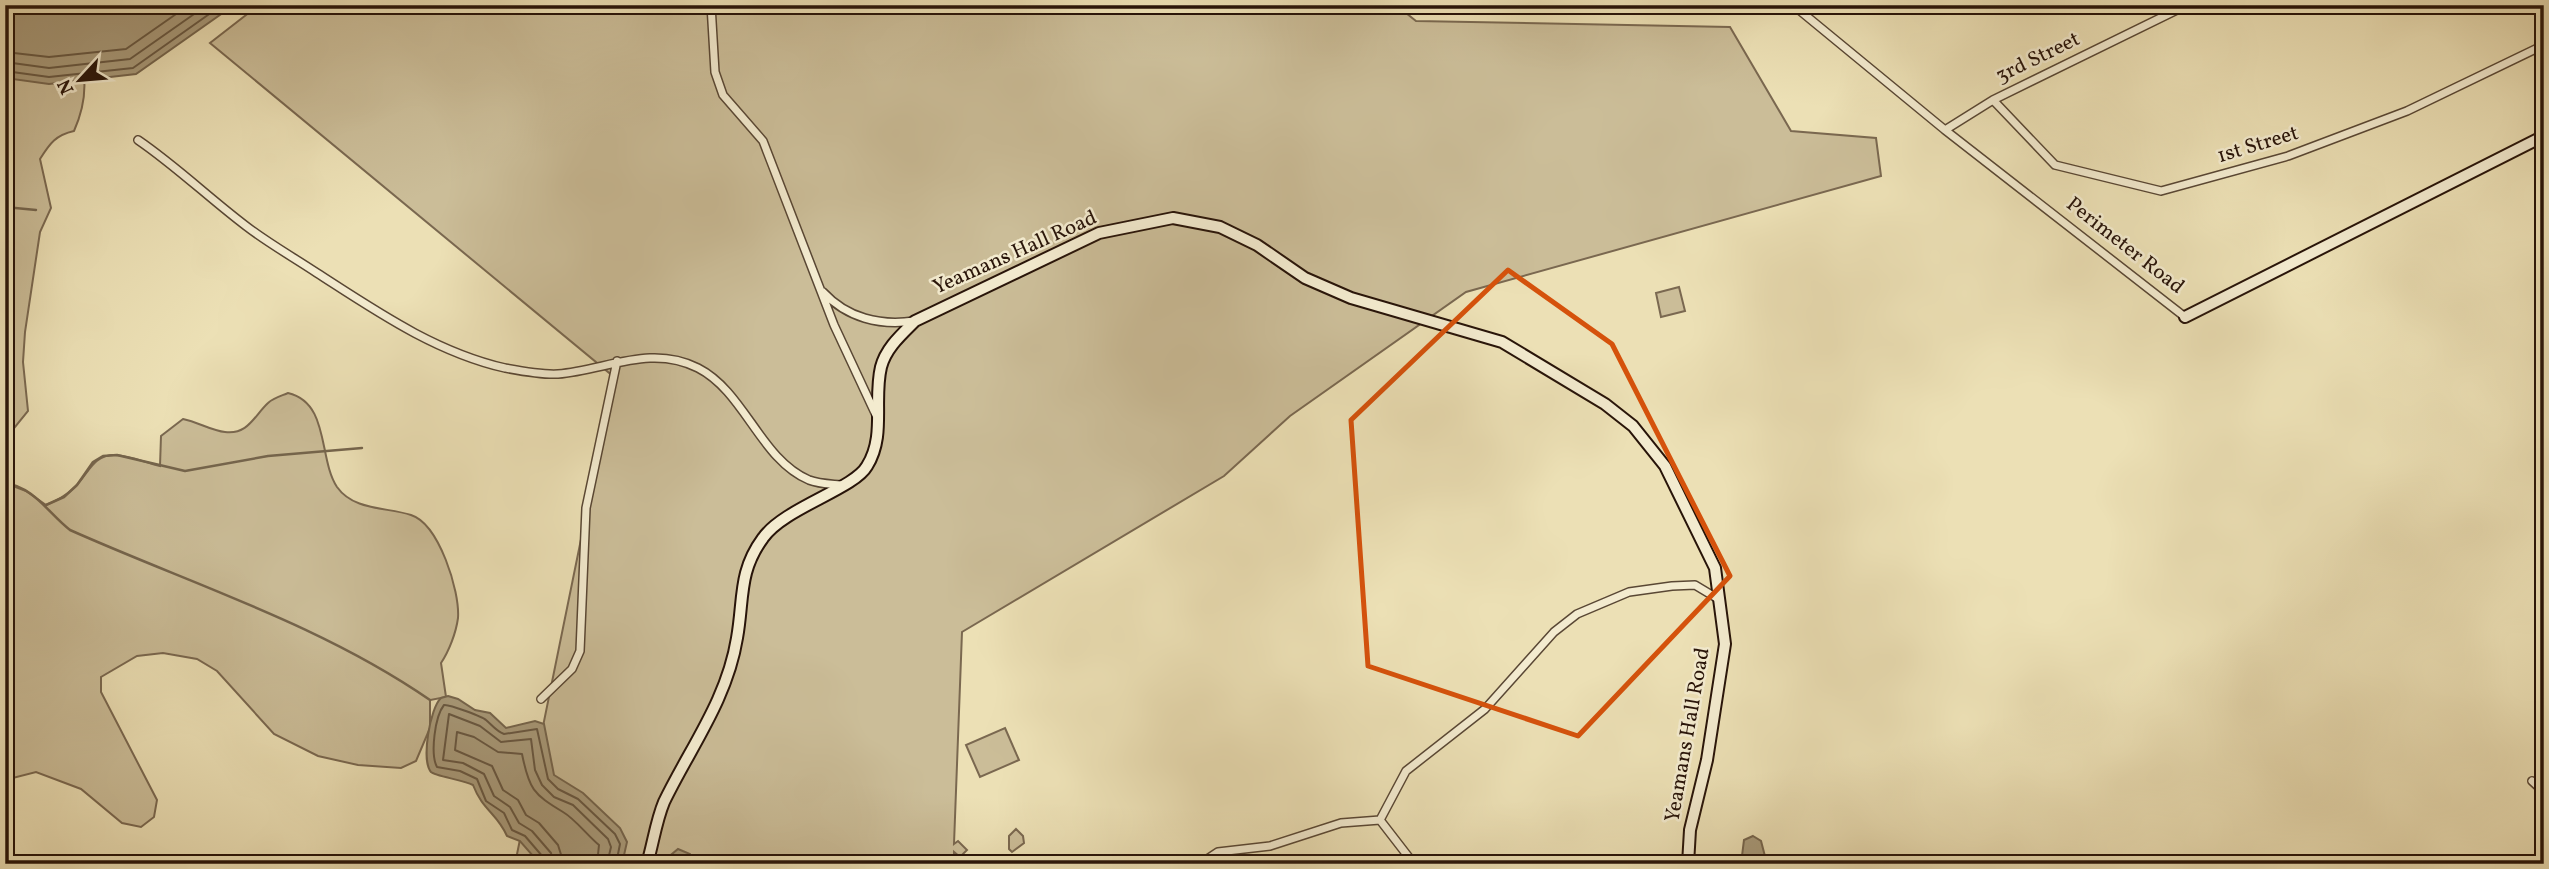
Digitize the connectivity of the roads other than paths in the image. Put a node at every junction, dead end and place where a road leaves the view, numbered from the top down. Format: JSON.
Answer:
{"nodes":[{"id":1,"x":711,"y":5,"type":"edge"},
{"id":2,"x":1793,"y":5,"type":"edge"},
{"id":3,"x":2187,"y":5,"type":"edge"},
{"id":4,"x":2544,"y":45,"type":"edge"},
{"id":5,"x":1993,"y":100,"type":"junction"},
{"id":6,"x":1945,"y":130,"type":"junction"},
{"id":7,"x":2544,"y":136,"type":"edge"},
{"id":8,"x":138,"y":140,"type":"dead end"},
{"id":9,"x":818,"y":287,"type":"junction"},
{"id":10,"x":2185,"y":317,"type":"joint"},
{"id":11,"x":915,"y":321,"type":"junction"},
{"id":12,"x":617,"y":361,"type":"junction"},
{"id":13,"x":878,"y":419,"type":"junction"},
{"id":14,"x":841,"y":485,"type":"junction"},
{"id":15,"x":1720,"y":600,"type":"junction"},
{"id":16,"x":541,"y":699,"type":"dead end"},
{"id":17,"x":2532,"y":781,"type":"dead end"},
{"id":18,"x":2544,"y":792,"type":"edge"},
{"id":19,"x":1380,"y":820,"type":"junction"},
{"id":20,"x":647,"y":864,"type":"edge"},
{"id":21,"x":1200,"y":864,"type":"edge"},
{"id":22,"x":1414,"y":864,"type":"edge"},
{"id":23,"x":1688,"y":864,"type":"edge"}],
"edges":[{"from":1,"to":9,"type":"street"},
{"from":2,"to":6,"type":"street","name":"Perimeter Road"},
{"from":3,"to":5,"type":"street","name":"3rd Street"},
{"from":4,"to":5,"type":"street","name":"1st Street"},
{"from":5,"to":6,"type":"street","name":"3rd Street"},
{"from":6,"to":10,"type":"street","name":"Perimeter Road"},
{"from":7,"to":10,"type":"street","name":"Perimeter Road"},
{"from":8,"to":12,"type":"street"},
{"from":9,"to":11,"type":"street"},
{"from":9,"to":13,"type":"street"},
{"from":11,"to":13,"type":"street","name":"Yeamans Hall Road"},
{"from":11,"to":15,"type":"street","name":"Yeamans Hall Road"},
{"from":12,"to":14,"type":"street"},
{"from":12,"to":16,"type":"street"},
{"from":13,"to":14,"type":"street","name":"Yeamans Hall Road"},
{"from":14,"to":20,"type":"street","name":"Yeamans Hall Road"},
{"from":15,"to":19,"type":"street"},
{"from":15,"to":23,"type":"street","name":"Yeamans Hall Road"},
{"from":17,"to":18,"type":"street"},
{"from":19,"to":21,"type":"street"},
{"from":19,"to":22,"type":"street"}]}
